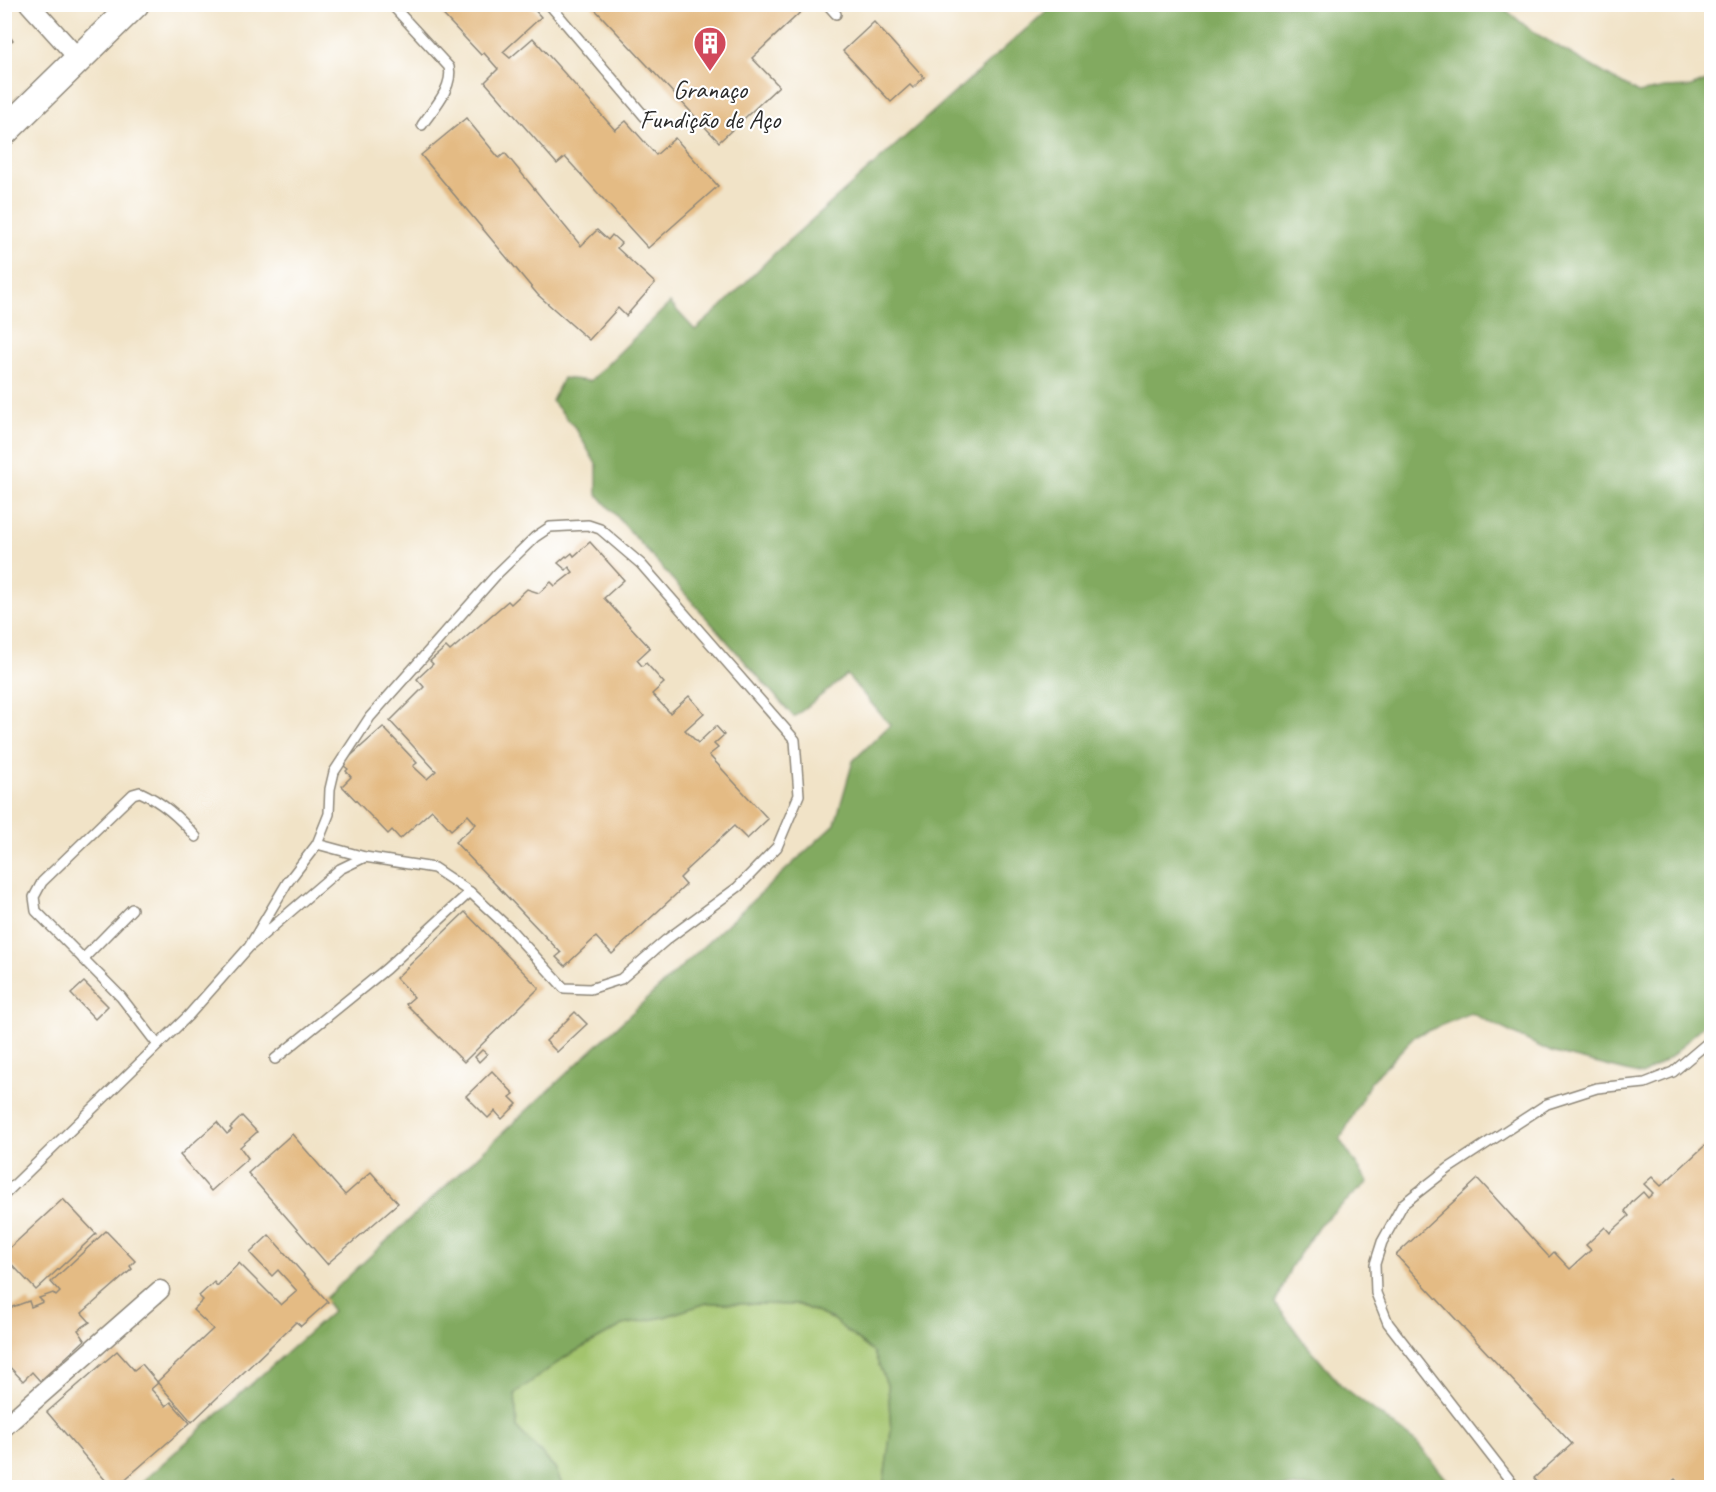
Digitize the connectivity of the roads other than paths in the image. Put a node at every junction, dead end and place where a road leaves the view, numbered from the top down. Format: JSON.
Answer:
{"nodes":[{"id":1,"x":28,"y":4,"type":"edge"},
{"id":2,"x":135,"y":4,"type":"edge"},
{"id":3,"x":391,"y":4,"type":"edge"},
{"id":4,"x":549,"y":4,"type":"edge"},
{"id":5,"x":827,"y":4,"type":"edge"},
{"id":6,"x":836,"y":14,"type":"dead end"},
{"id":7,"x":78,"y":58,"type":"junction"},
{"id":8,"x":645,"y":117,"type":"dead end"},
{"id":9,"x":422,"y":124,"type":"dead end"},
{"id":10,"x":4,"y":132,"type":"edge"},
{"id":11,"x":196,"y":837,"type":"dead end"},
{"id":12,"x":317,"y":844,"type":"junction"},
{"id":13,"x":365,"y":857,"type":"junction"},
{"id":14,"x":470,"y":892,"type":"junction"},
{"id":15,"x":132,"y":909,"type":"dead end"},
{"id":16,"x":249,"y":946,"type":"junction"},
{"id":17,"x":83,"y":959,"type":"junction"},
{"id":18,"x":1712,"y":1039,"type":"edge"},
{"id":19,"x":158,"y":1045,"type":"junction"},
{"id":20,"x":275,"y":1059,"type":"dead end"},
{"id":21,"x":4,"y":1195,"type":"edge"},
{"id":22,"x":160,"y":1290,"type":"dead end"},
{"id":23,"x":4,"y":1428,"type":"edge"},
{"id":24,"x":1516,"y":1488,"type":"edge"}],
"edges":[{"from":1,"to":7,"type":"street"},
{"from":2,"to":7,"type":"main road"},
{"from":3,"to":9,"type":"lane"},
{"from":4,"to":8,"type":"lane"},
{"from":5,"to":6,"type":"lane"},
{"from":7,"to":10,"type":"main road"},
{"from":11,"to":17,"type":"lane"},
{"from":12,"to":13,"type":"lane"},
{"from":12,"to":14,"type":"lane"},
{"from":12,"to":16,"type":"lane"},
{"from":13,"to":14,"type":"lane"},
{"from":13,"to":16,"type":"lane"},
{"from":14,"to":20,"type":"lane"},
{"from":15,"to":17,"type":"lane"},
{"from":16,"to":19,"type":"lane"},
{"from":17,"to":19,"type":"lane"},
{"from":18,"to":24,"type":"lane"},
{"from":19,"to":21,"type":"lane"},
{"from":22,"to":23,"type":"street"}]}
